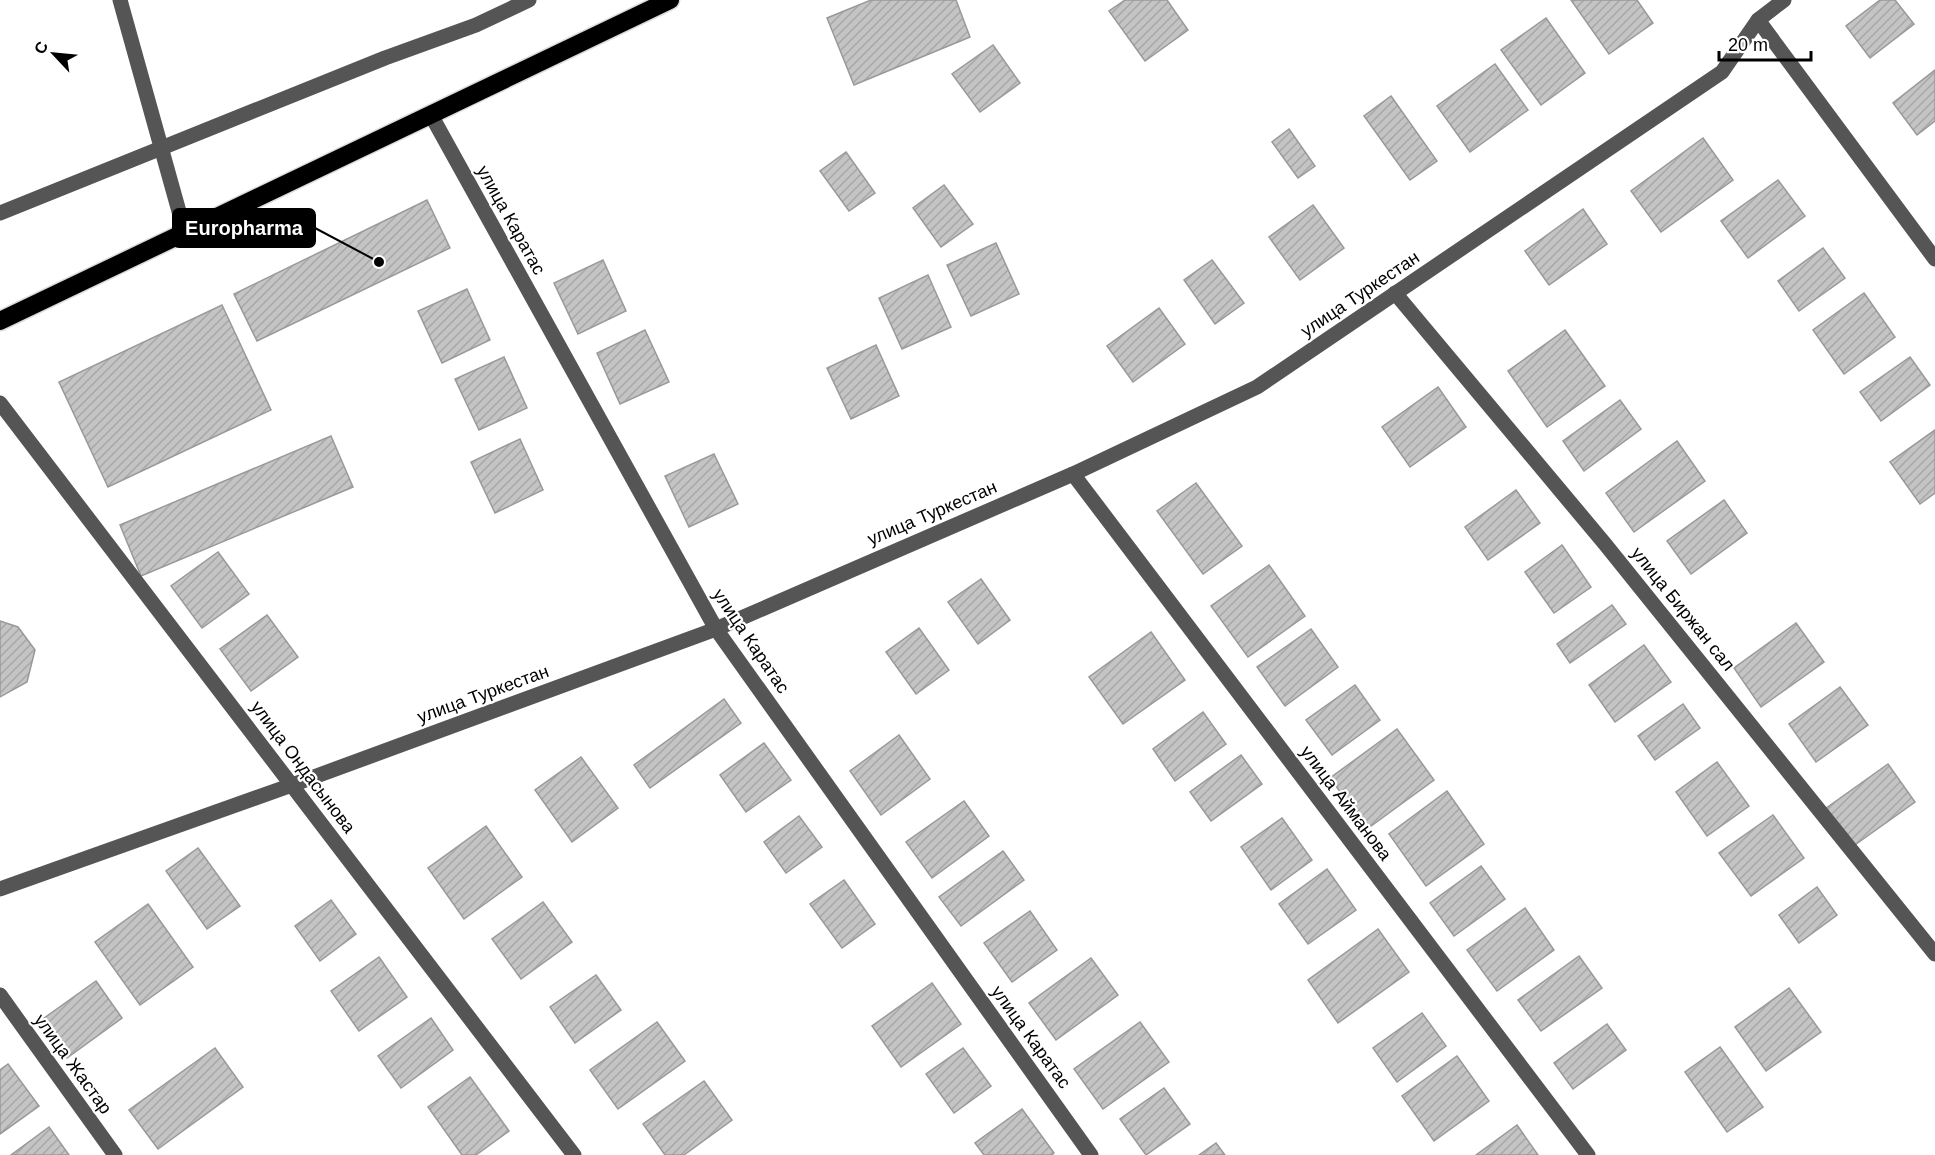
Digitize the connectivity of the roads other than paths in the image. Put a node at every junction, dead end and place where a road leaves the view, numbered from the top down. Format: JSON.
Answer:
{"nodes":[{"id":1,"x":120,"y":0,"type":"edge"},
{"id":2,"x":529,"y":0,"type":"edge"},
{"id":3,"x":670,"y":0,"type":"edge"},
{"id":4,"x":1784,"y":0,"type":"edge"},
{"id":5,"x":1758,"y":20,"type":"junction"},
{"id":6,"x":430,"y":115,"type":"junction"},
{"id":7,"x":161,"y":148,"type":"junction"},
{"id":8,"x":0,"y":213,"type":"edge"},
{"id":9,"x":185,"y":233,"type":"junction"},
{"id":10,"x":1935,"y":259,"type":"edge"},
{"id":11,"x":1395,"y":293,"type":"junction"},
{"id":12,"x":0,"y":321,"type":"edge"},
{"id":13,"x":0,"y":403,"type":"edge"},
{"id":14,"x":1073,"y":474,"type":"junction"},
{"id":15,"x":716,"y":629,"type":"junction"},
{"id":16,"x":292,"y":785,"type":"junction"},
{"id":17,"x":0,"y":889,"type":"edge"},
{"id":18,"x":1935,"y":954,"type":"edge"},
{"id":19,"x":0,"y":995,"type":"edge"},
{"id":20,"x":115,"y":1155,"type":"edge"},
{"id":21,"x":574,"y":1155,"type":"edge"},
{"id":22,"x":1091,"y":1155,"type":"edge"},
{"id":23,"x":1588,"y":1155,"type":"edge"}],
"edges":[{"from":1,"to":7,"type":"street"},
{"from":2,"to":7,"type":"street"},
{"from":3,"to":6,"type":"highway"},
{"from":4,"to":5,"type":"street","name":"улица Туркестан"},
{"from":5,"to":10,"type":"street"},
{"from":5,"to":11,"type":"street","name":"улица Туркестан"},
{"from":6,"to":9,"type":"highway"},
{"from":6,"to":15,"type":"street","name":"улица Каратас"},
{"from":7,"to":8,"type":"street"},
{"from":7,"to":9,"type":"street"},
{"from":9,"to":12,"type":"highway"},
{"from":11,"to":14,"type":"street","name":"улица Туркестан"},
{"from":11,"to":18,"type":"street","name":"улица Биржан сал"},
{"from":13,"to":16,"type":"street","name":"улица Ондасынова"},
{"from":14,"to":15,"type":"street","name":"улица Туркестан"},
{"from":14,"to":23,"type":"street","name":"улица Айманова"},
{"from":15,"to":16,"type":"street","name":"улица Туркестан"},
{"from":15,"to":22,"type":"street","name":"улица Каратас"},
{"from":16,"to":17,"type":"street","name":"улица Туркестан"},
{"from":16,"to":21,"type":"street","name":"улица Ондасынова"},
{"from":19,"to":20,"type":"street","name":"улица Жастар"}]}
